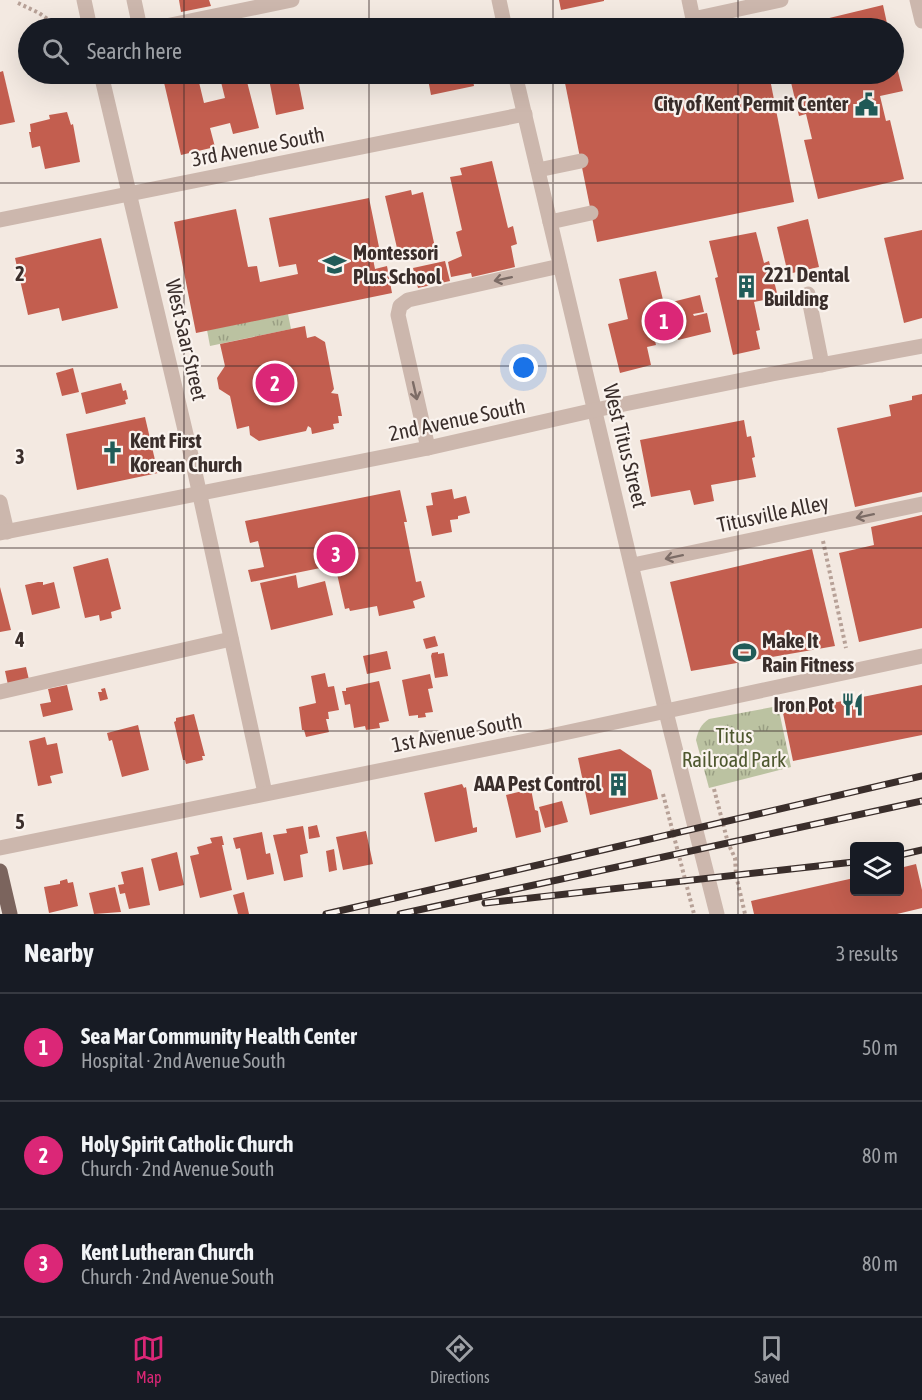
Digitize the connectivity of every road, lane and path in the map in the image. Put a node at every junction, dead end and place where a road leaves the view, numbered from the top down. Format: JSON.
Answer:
{"nodes":[{"id":1,"x":84,"y":0,"type":"edge"},
{"id":2,"x":134,"y":0,"type":"edge"},
{"id":3,"x":292,"y":0,"type":"edge"},
{"id":4,"x":499,"y":0,"type":"edge"},
{"id":5,"x":688,"y":0,"type":"edge"},
{"id":6,"x":781,"y":0,"type":"edge"},
{"id":7,"x":917,"y":0,"type":"edge"},
{"id":8,"x":18,"y":3,"type":"dead end"},
{"id":9,"x":46,"y":18,"type":"edge"},
{"id":10,"x":88,"y":18,"type":"edge"},
{"id":11,"x":138,"y":18,"type":"edge"},
{"id":12,"x":205,"y":18,"type":"edge"},
{"id":13,"x":503,"y":18,"type":"edge"},
{"id":14,"x":693,"y":18,"type":"edge"},
{"id":15,"x":698,"y":18,"type":"edge"},
{"id":16,"x":922,"y":21,"type":"edge"},
{"id":17,"x":103,"y":84,"type":"edge"},
{"id":18,"x":518,"y":84,"type":"edge"},
{"id":19,"x":525,"y":114,"type":"junction"},
{"id":20,"x":581,"y":161,"type":"dead end"},
{"id":21,"x":538,"y":170,"type":"junction"},
{"id":22,"x":130,"y":194,"type":"junction"},
{"id":23,"x":591,"y":213,"type":"dead end"},
{"id":24,"x":0,"y":220,"type":"edge"},
{"id":25,"x":550,"y":222,"type":"junction"},
{"id":26,"x":560,"y":266,"type":"junction"},
{"id":27,"x":808,"y":294,"type":"dead end"},
{"id":28,"x":922,"y":346,"type":"edge"},
{"id":29,"x":822,"y":365,"type":"junction"},
{"id":30,"x":595,"y":410,"type":"junction"},
{"id":31,"x":428,"y":448,"type":"junction"},
{"id":32,"x":200,"y":495,"type":"junction"},
{"id":33,"x":0,"y":502,"type":"edge"},
{"id":34,"x":922,"y":504,"type":"edge"},
{"id":35,"x":820,"y":525,"type":"junction"},
{"id":36,"x":3,"y":532,"type":"edge"},
{"id":37,"x":633,"y":565,"type":"junction"},
{"id":38,"x":231,"y":639,"type":"junction"},
{"id":39,"x":846,"y":648,"type":"dead end"},
{"id":40,"x":922,"y":656,"type":"edge"},
{"id":41,"x":0,"y":692,"type":"edge"},
{"id":42,"x":666,"y":712,"type":"junction"},
{"id":43,"x":714,"y":789,"type":"dead end"},
{"id":44,"x":265,"y":793,"type":"junction"},
{"id":45,"x":663,"y":794,"type":"dead end"},
{"id":46,"x":0,"y":848,"type":"edge"},
{"id":47,"x":0,"y":871,"type":"edge"},
{"id":48,"x":10,"y":914,"type":"edge"},
{"id":49,"x":694,"y":914,"type":"edge"},
{"id":50,"x":717,"y":914,"type":"edge"},
{"id":51,"x":745,"y":914,"type":"edge"}],
"edges":[{"from":1,"to":10,"type":"street"},
{"from":2,"to":11,"type":"street"},
{"from":3,"to":12,"type":"street"},
{"from":4,"to":13,"type":"street"},
{"from":5,"to":14,"type":"street"},
{"from":6,"to":15,"type":"street"},
{"from":7,"to":16,"type":"street"},
{"from":8,"to":9,"type":"path"},
{"from":17,"to":22,"type":"street","name":"West Saar Street"},
{"from":18,"to":19,"type":"street","name":"West Titus Street"},
{"from":19,"to":21,"type":"street","name":"West Titus Street"},
{"from":19,"to":22,"type":"street","name":"3rd Avenue South"},
{"from":20,"to":21,"type":"street"},
{"from":21,"to":25,"type":"street","name":"West Titus Street"},
{"from":22,"to":24,"type":"street","name":"3rd Avenue South"},
{"from":22,"to":32,"type":"street","name":"West Saar Street"},
{"from":23,"to":25,"type":"street"},
{"from":25,"to":26,"type":"street","name":"West Titus Street"},
{"from":26,"to":30,"type":"street","name":"West Titus Street"},
{"from":26,"to":31,"type":"street","one_way":true},
{"from":27,"to":29,"type":"street"},
{"from":28,"to":29,"type":"street","name":"2nd Avenue South"},
{"from":29,"to":30,"type":"street","name":"2nd Avenue South"},
{"from":30,"to":31,"type":"street","name":"2nd Avenue South"},
{"from":30,"to":37,"type":"street","name":"West Titus Street"},
{"from":31,"to":32,"type":"street","name":"2nd Avenue South"},
{"from":32,"to":36,"type":"street","name":"2nd Avenue South"},
{"from":32,"to":38,"type":"street","name":"West Saar Street"},
{"from":33,"to":36,"type":"street"},
{"from":34,"to":35,"type":"street","name":"Titusville Alley","one_way":true},
{"from":35,"to":37,"type":"street","name":"Titusville Alley","one_way":true},
{"from":35,"to":39,"type":"path"},
{"from":37,"to":42,"type":"street","name":"West Titus Street"},
{"from":38,"to":41,"type":"street"},
{"from":38,"to":44,"type":"street","name":"West Saar Street"},
{"from":40,"to":42,"type":"street","name":"1st Avenue South"},
{"from":42,"to":44,"type":"street","name":"1st Avenue South"},
{"from":42,"to":50,"type":"street","name":"West Titus Street"},
{"from":43,"to":51,"type":"path"},
{"from":44,"to":46,"type":"street","name":"1st Avenue South"},
{"from":45,"to":49,"type":"path"},
{"from":47,"to":48,"type":"main road"}]}
